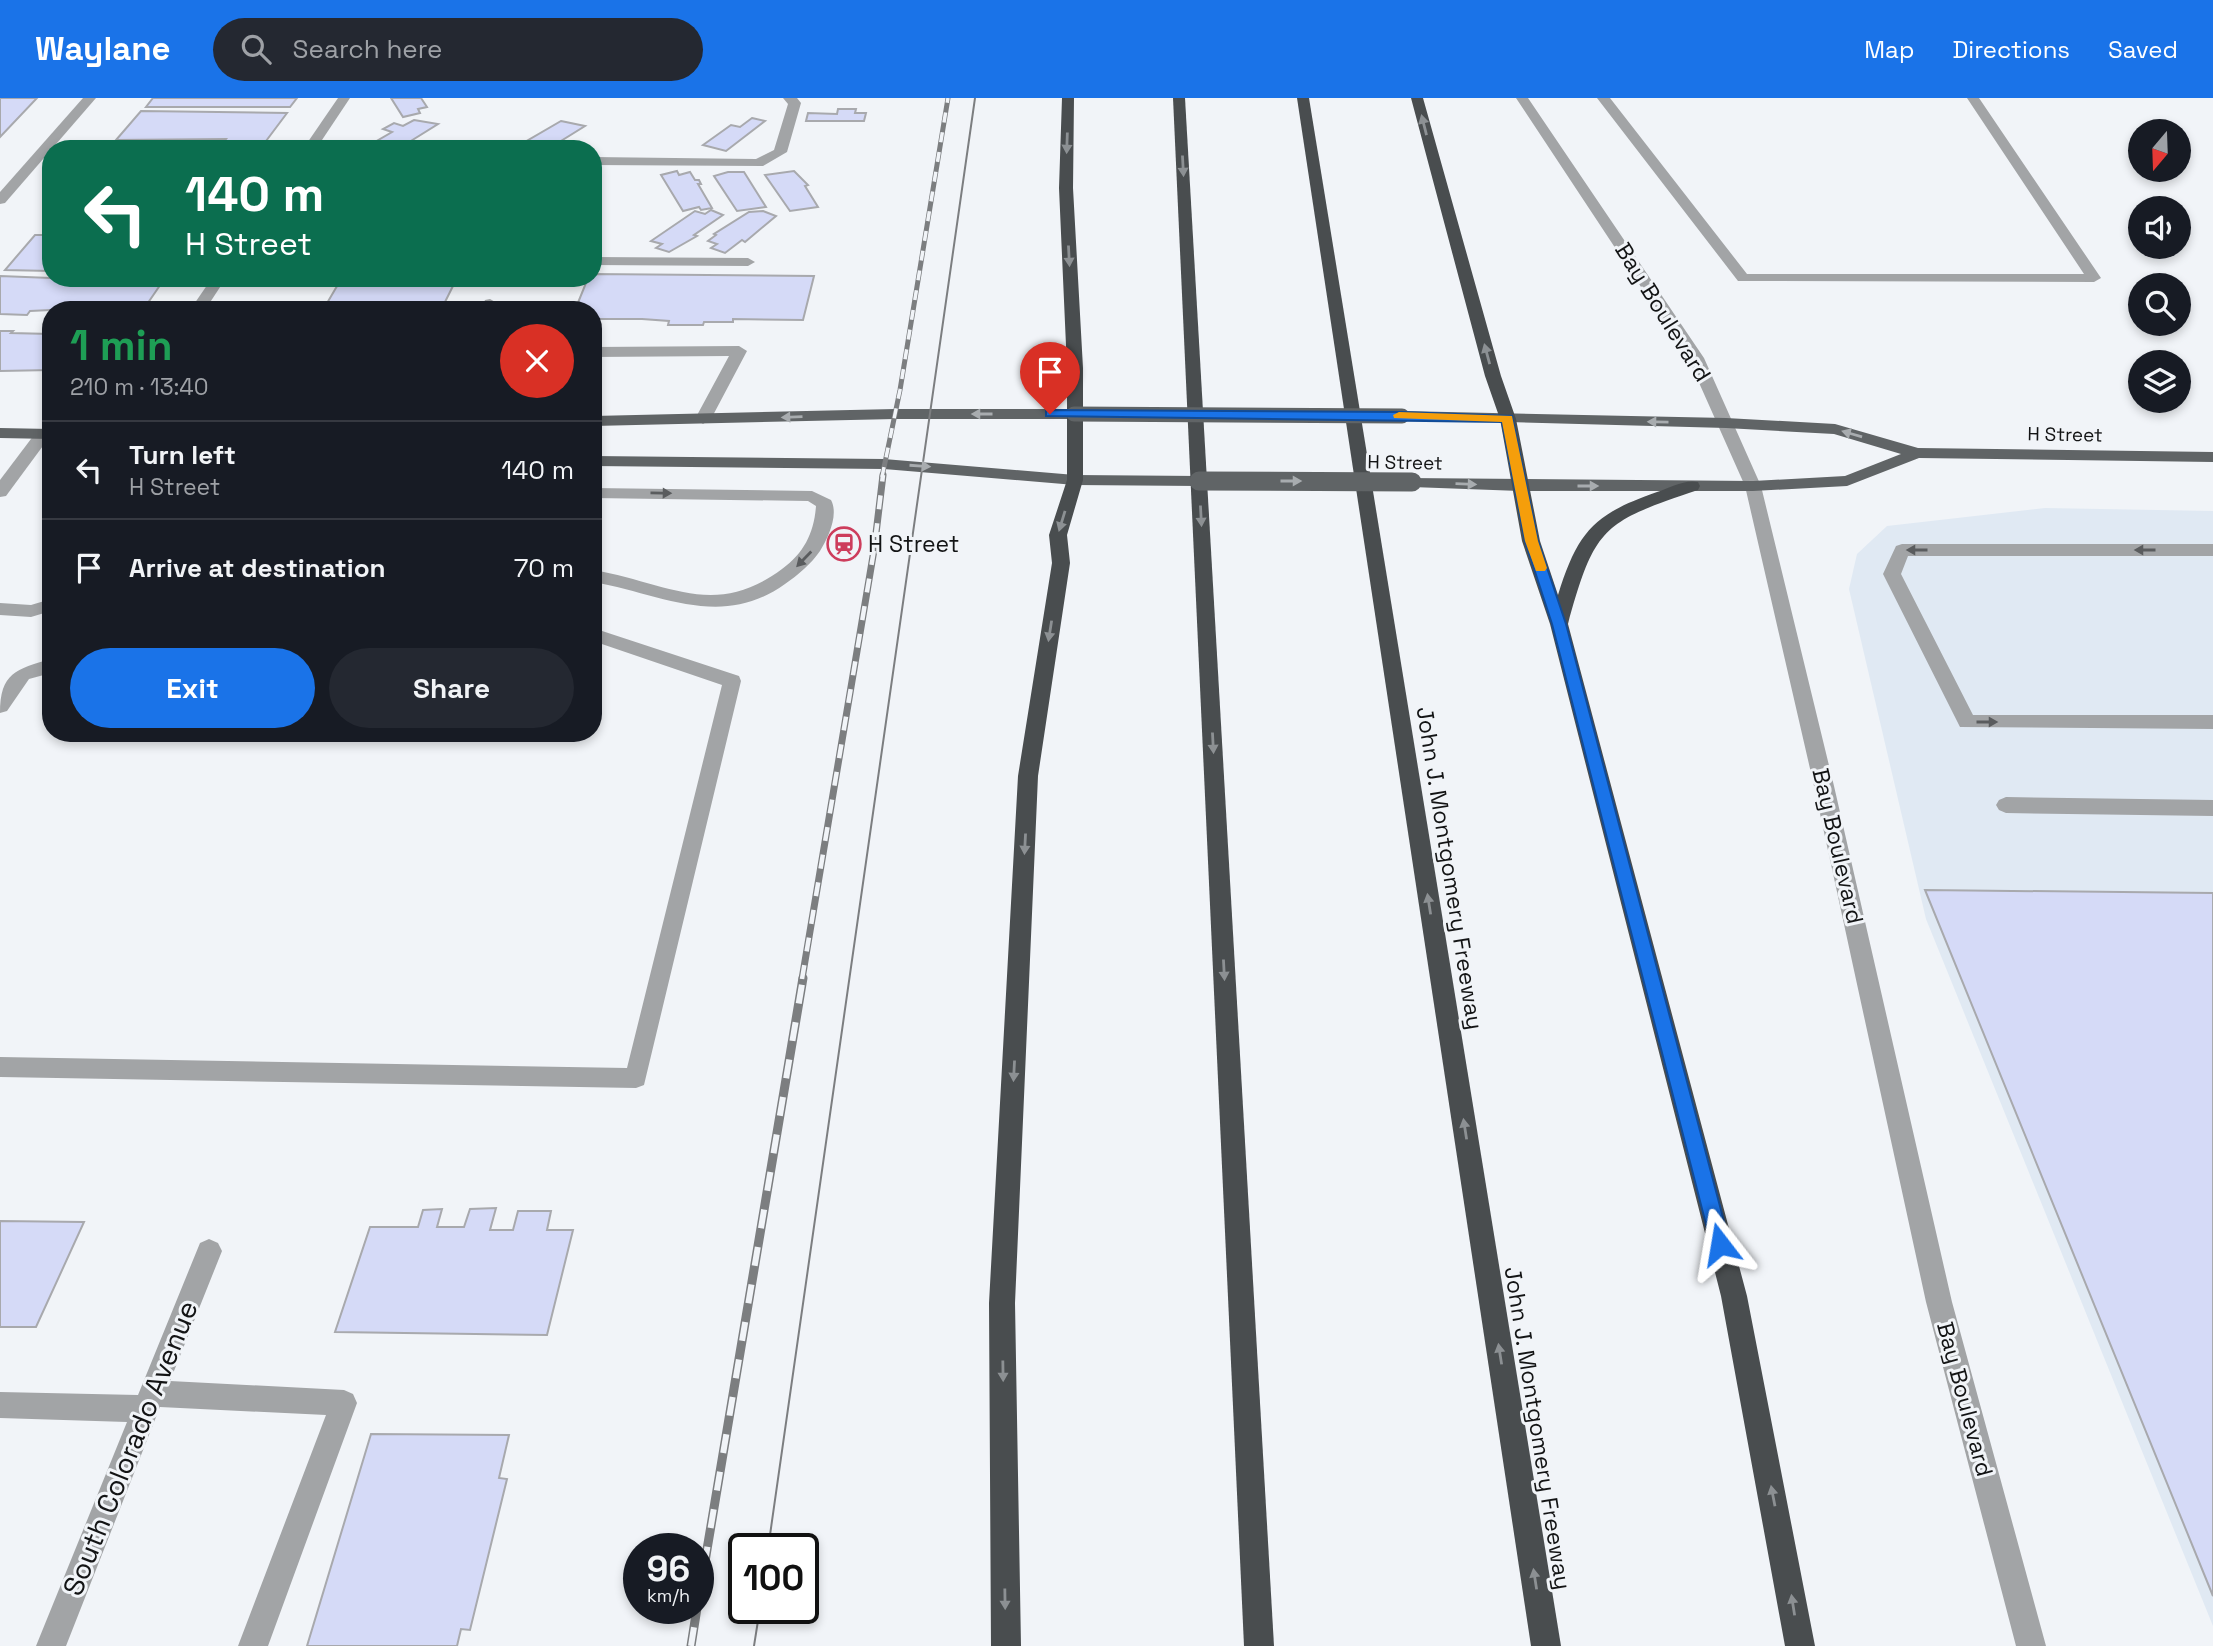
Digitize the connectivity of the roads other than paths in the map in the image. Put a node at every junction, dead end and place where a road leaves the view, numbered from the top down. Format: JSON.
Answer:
{"nodes":[{"id":1,"x":90,"y":98,"type":"edge"},
{"id":2,"x":344,"y":98,"type":"edge"},
{"id":3,"x":789,"y":98,"type":"edge"},
{"id":4,"x":1069,"y":98,"type":"edge"},
{"id":5,"x":1180,"y":98,"type":"edge"},
{"id":6,"x":1303,"y":98,"type":"edge"},
{"id":7,"x":1417,"y":98,"type":"edge"},
{"id":8,"x":1522,"y":98,"type":"edge"},
{"id":9,"x":1603,"y":98,"type":"edge"},
{"id":10,"x":1973,"y":98,"type":"edge"},
{"id":11,"x":53,"y":140,"type":"edge"},
{"id":12,"x":315,"y":140,"type":"edge"},
{"id":13,"x":42,"y":152,"type":"edge"},
{"id":14,"x":602,"y":161,"type":"edge"},
{"id":15,"x":0,"y":200,"type":"edge"},
{"id":16,"x":602,"y":261,"type":"edge"},
{"id":17,"x":748,"y":262,"type":"dead end"},
{"id":18,"x":602,"y":352,"type":"edge"},
{"id":19,"x":1074,"y":414,"type":"junction"},
{"id":20,"x":703,"y":419,"type":"junction"},
{"id":21,"x":1508,"y":419,"type":"junction"},
{"id":22,"x":602,"y":421,"type":"edge"},
{"id":23,"x":1727,"y":423,"type":"junction"},
{"id":24,"x":0,"y":433,"type":"edge"},
{"id":25,"x":42,"y":434,"type":"edge"},
{"id":26,"x":42,"y":440,"type":"edge"},
{"id":27,"x":1917,"y":453,"type":"junction"},
{"id":28,"x":2213,"y":457,"type":"edge"},
{"id":29,"x":602,"y":461,"type":"edge"},
{"id":30,"x":1079,"y":480,"type":"junction"},
{"id":31,"x":1520,"y":486,"type":"junction"},
{"id":32,"x":1692,"y":486,"type":"junction"},
{"id":33,"x":1753,"y":486,"type":"junction"},
{"id":34,"x":0,"y":492,"type":"edge"},
{"id":35,"x":602,"y":493,"type":"edge"},
{"id":36,"x":2213,"y":550,"type":"edge"},
{"id":37,"x":602,"y":577,"type":"edge"},
{"id":38,"x":42,"y":608,"type":"edge"},
{"id":39,"x":0,"y":609,"type":"edge"},
{"id":40,"x":1559,"y":624,"type":"junction"},
{"id":41,"x":602,"y":637,"type":"edge"},
{"id":42,"x":42,"y":668,"type":"edge"},
{"id":43,"x":0,"y":706,"type":"edge"},
{"id":44,"x":2213,"y":722,"type":"edge"},
{"id":45,"x":2006,"y":805,"type":"dead end"},
{"id":46,"x":2213,"y":808,"type":"edge"},
{"id":47,"x":0,"y":1068,"type":"edge"},
{"id":48,"x":209,"y":1251,"type":"dead end"},
{"id":49,"x":149,"y":1401,"type":"junction"},
{"id":50,"x":0,"y":1405,"type":"edge"},
{"id":51,"x":51,"y":1646,"type":"edge"},
{"id":52,"x":253,"y":1646,"type":"edge"},
{"id":53,"x":1006,"y":1646,"type":"edge"},
{"id":54,"x":1259,"y":1646,"type":"edge"},
{"id":55,"x":1546,"y":1646,"type":"edge"},
{"id":56,"x":1800,"y":1646,"type":"edge"},
{"id":57,"x":2031,"y":1646,"type":"edge"}],
"edges":[{"from":1,"to":11,"type":"street"},
{"from":2,"to":12,"type":"street"},
{"from":3,"to":14,"type":"street"},
{"from":4,"to":19,"type":"highway","one_way":true},
{"from":5,"to":54,"type":"highway","one_way":true},
{"from":55,"to":6,"type":"highway","name":"John J. Montgomery Freeway","one_way":true},
{"from":21,"to":7,"type":"highway","one_way":true},
{"from":8,"to":23,"type":"street","name":"Bay Boulevard"},
{"from":9,"to":10,"type":"street"},
{"from":13,"to":15,"type":"street"},
{"from":16,"to":17,"type":"street"},
{"from":18,"to":20,"type":"street"},
{"from":19,"to":20,"type":"main road","name":"H Street","one_way":true},
{"from":19,"to":21,"type":"main road","name":"H Street","bridge":true},
{"from":19,"to":30,"type":"highway"},
{"from":20,"to":22,"type":"main road","name":"H Street"},
{"from":23,"to":21,"type":"main road","name":"H Street","one_way":true},
{"from":21,"to":31,"type":"highway"},
{"from":27,"to":23,"type":"main road","name":"H Street","one_way":true},
{"from":23,"to":33,"type":"street","name":"Bay Boulevard"},
{"from":24,"to":25,"type":"main road"},
{"from":26,"to":34,"type":"street"},
{"from":27,"to":28,"type":"main road","name":"H Street"},
{"from":27,"to":33,"type":"main road","name":"H Street"},
{"from":29,"to":30,"type":"main road","name":"H Street","one_way":true},
{"from":30,"to":31,"type":"main road","name":"H Street","one_way":true,"bridge":true},
{"from":30,"to":53,"type":"highway","one_way":true},
{"from":31,"to":32,"type":"main road","name":"H Street","one_way":true},
{"from":31,"to":40,"type":"highway"},
{"from":32,"to":33,"type":"main road","name":"H Street"},
{"from":32,"to":40,"type":"highway"},
{"from":33,"to":57,"type":"street","name":"Bay Boulevard"},
{"from":35,"to":37,"type":"street","one_way":true},
{"from":36,"to":44,"type":"street","one_way":true},
{"from":38,"to":39,"type":"street"},
{"from":56,"to":40,"type":"highway","one_way":true},
{"from":41,"to":47,"type":"street"},
{"from":42,"to":43,"type":"street"},
{"from":45,"to":46,"type":"street"},
{"from":48,"to":49,"type":"street","name":"South Colorado Avenue"},
{"from":49,"to":50,"type":"street"},
{"from":49,"to":51,"type":"street","name":"South Colorado Avenue"},
{"from":49,"to":52,"type":"street"}]}
